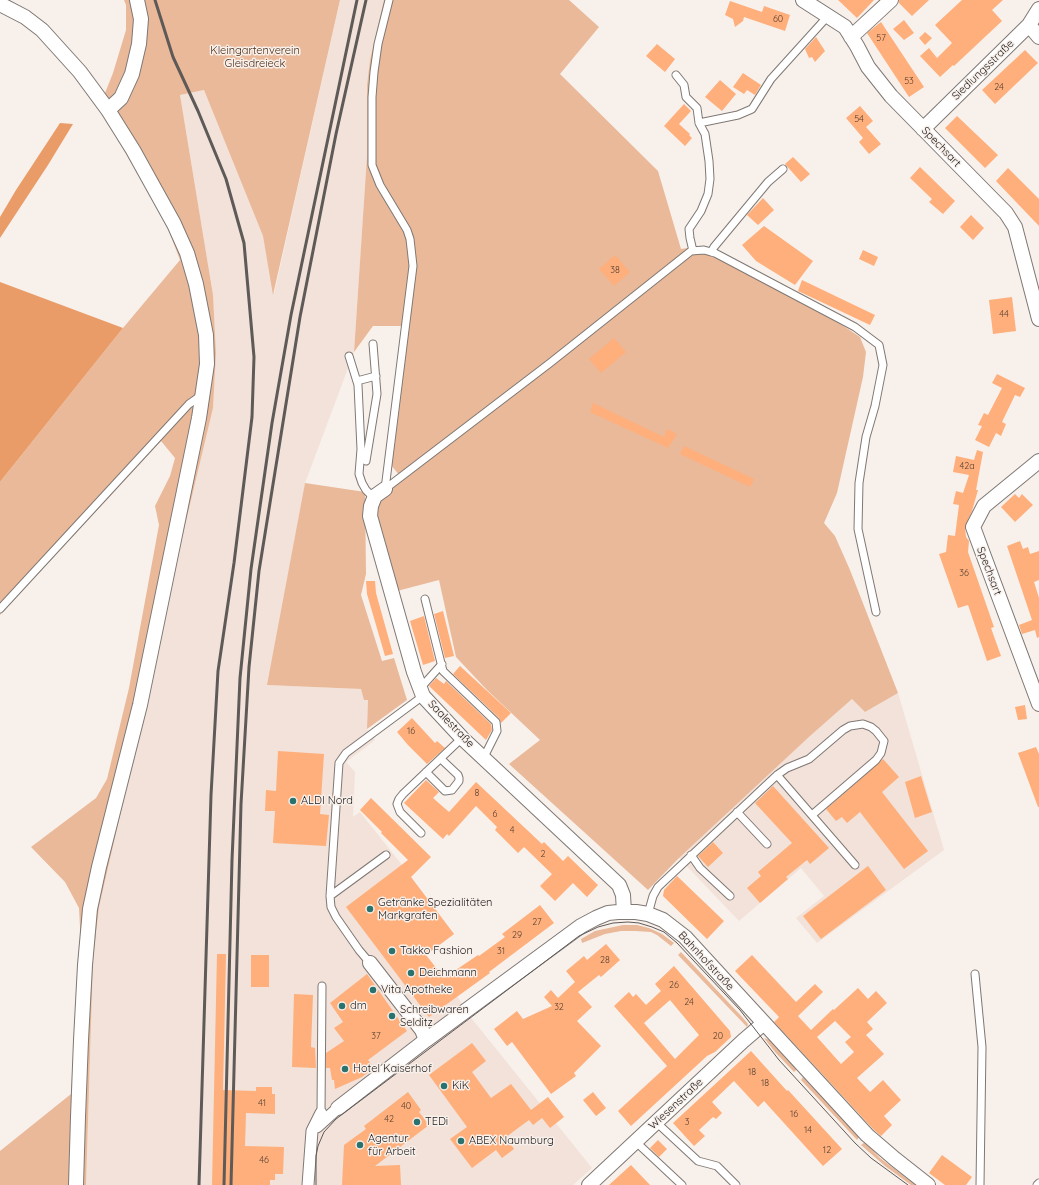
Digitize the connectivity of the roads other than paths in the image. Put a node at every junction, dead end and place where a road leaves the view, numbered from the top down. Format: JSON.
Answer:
{"nodes":[{"id":1,"x":137,"y":0,"type":"edge"},
{"id":2,"x":388,"y":0,"type":"edge"},
{"id":3,"x":804,"y":0,"type":"edge"},
{"id":4,"x":891,"y":0,"type":"edge"},
{"id":5,"x":0,"y":4,"type":"edge"},
{"id":6,"x":1039,"y":8,"type":"edge"},
{"id":7,"x":828,"y":16,"type":"junction"},
{"id":8,"x":1029,"y":25,"type":"junction"},
{"id":9,"x":851,"y":37,"type":"junction"},
{"id":10,"x":1039,"y":37,"type":"edge"},
{"id":11,"x":676,"y":75,"type":"dead end"},
{"id":12,"x":108,"y":110,"type":"junction"},
{"id":13,"x":699,"y":123,"type":"junction"},
{"id":14,"x":923,"y":129,"type":"junction"},
{"id":15,"x":783,"y":169,"type":"dead end"},
{"id":16,"x":693,"y":251,"type":"junction"},
{"id":17,"x":711,"y":252,"type":"junction"},
{"id":18,"x":1039,"y":319,"type":"edge"},
{"id":19,"x":372,"y":344,"type":"dead end"},
{"id":20,"x":349,"y":356,"type":"dead end"},
{"id":21,"x":376,"y":376,"type":"junction"},
{"id":22,"x":357,"y":381,"type":"junction"},
{"id":23,"x":204,"y":394,"type":"junction"},
{"id":24,"x":365,"y":457,"type":"junction"},
{"id":25,"x":1039,"y":461,"type":"edge"},
{"id":26,"x":385,"y":489,"type":"junction"},
{"id":27,"x":374,"y":498,"type":"junction"},
{"id":28,"x":425,"y":599,"type":"dead end"},
{"id":29,"x":0,"y":609,"type":"edge"},
{"id":30,"x":876,"y":612,"type":"dead end"},
{"id":31,"x":442,"y":664,"type":"junction"},
{"id":32,"x":421,"y":691,"type":"junction"},
{"id":33,"x":1039,"y":704,"type":"edge"},
{"id":34,"x":462,"y":738,"type":"junction"},
{"id":35,"x":484,"y":757,"type":"junction"},
{"id":36,"x":441,"y":759,"type":"junction"},
{"id":37,"x":426,"y":772,"type":"junction"},
{"id":38,"x":777,"y":774,"type":"junction"},
{"id":39,"x":737,"y":812,"type":"junction"},
{"id":40,"x":812,"y":815,"type":"junction"},
{"id":41,"x":421,"y":833,"type":"dead end"},
{"id":42,"x":767,"y":844,"type":"dead end"},
{"id":43,"x":386,"y":855,"type":"dead end"},
{"id":44,"x":691,"y":855,"type":"junction"},
{"id":45,"x":855,"y":865,"type":"dead end"},
{"id":46,"x":330,"y":896,"type":"junction"},
{"id":47,"x":730,"y":896,"type":"dead end"},
{"id":48,"x":624,"y":912,"type":"junction"},
{"id":49,"x":648,"y":914,"type":"junction"},
{"id":50,"x":370,"y":963,"type":"joint"},
{"id":51,"x":975,"y":974,"type":"dead end"},
{"id":52,"x":322,"y":986,"type":"dead end"},
{"id":53,"x":764,"y":1023,"type":"junction"},
{"id":54,"x":426,"y":1040,"type":"junction"},
{"id":55,"x":338,"y":1108,"type":"joint"},
{"id":56,"x":321,"y":1113,"type":"joint"},
{"id":57,"x":656,"y":1122,"type":"junction"},
{"id":58,"x":312,"y":1131,"type":"junction"},
{"id":59,"x":636,"y":1142,"type":"junction"},
{"id":60,"x":1039,"y":1183,"type":"edge"},
{"id":61,"x":76,"y":1185,"type":"edge"},
{"id":62,"x":308,"y":1185,"type":"edge"},
{"id":63,"x":589,"y":1185,"type":"edge"},
{"id":64,"x":682,"y":1185,"type":"edge"},
{"id":65,"x":736,"y":1185,"type":"edge"},
{"id":66,"x":928,"y":1185,"type":"edge"},
{"id":67,"x":980,"y":1185,"type":"edge"},
{"id":68,"x":1037,"y":1185,"type":"edge"}],
"edges":[{"from":1,"to":12,"type":"street"},
{"from":2,"to":26,"type":"lane"},
{"from":3,"to":7,"type":"street","name":"Spechsart"},
{"from":4,"to":9,"type":"street"},
{"from":5,"to":12,"type":"street"},
{"from":6,"to":8,"type":"street","name":"Siedlungsstraße"},
{"from":7,"to":9,"type":"street","name":"Spechsart"},
{"from":7,"to":13,"type":"lane"},
{"from":8,"to":10,"type":"street"},
{"from":8,"to":14,"type":"street","name":"Siedlungsstraße"},
{"from":9,"to":14,"type":"street","name":"Spechsart"},
{"from":11,"to":13,"type":"lane"},
{"from":12,"to":23,"type":"street"},
{"from":13,"to":16,"type":"lane"},
{"from":14,"to":18,"type":"street","name":"Spechsart"},
{"from":15,"to":17,"type":"lane"},
{"from":16,"to":17,"type":"lane"},
{"from":16,"to":26,"type":"lane"},
{"from":17,"to":30,"type":"lane"},
{"from":19,"to":21,"type":"lane"},
{"from":20,"to":22,"type":"lane"},
{"from":21,"to":22,"type":"lane"},
{"from":21,"to":24,"type":"lane"},
{"from":22,"to":24,"type":"lane"},
{"from":23,"to":29,"type":"lane"},
{"from":23,"to":61,"type":"street"},
{"from":24,"to":27,"type":"lane"},
{"from":25,"to":33,"type":"street","name":"Spechsart"},
{"from":26,"to":27,"type":"street"},
{"from":27,"to":32,"type":"street","name":"Saalestraße"},
{"from":28,"to":31,"type":"lane"},
{"from":31,"to":32,"type":"lane"},
{"from":31,"to":35,"type":"lane"},
{"from":32,"to":34,"type":"street","name":"Saalestraße"},
{"from":32,"to":46,"type":"lane"},
{"from":34,"to":35,"type":"street","name":"Saalestraße"},
{"from":34,"to":36,"type":"lane"},
{"from":35,"to":48,"type":"street","name":"Saalestraße"},
{"from":36,"to":37,"type":"lane"},
{"from":36,"to":37,"type":"lane"},
{"from":37,"to":41,"type":"lane"},
{"from":38,"to":39,"type":"lane"},
{"from":38,"to":40,"type":"lane"},
{"from":38,"to":40,"type":"lane"},
{"from":39,"to":42,"type":"lane"},
{"from":39,"to":44,"type":"lane"},
{"from":40,"to":45,"type":"lane"},
{"from":43,"to":46,"type":"lane"},
{"from":44,"to":47,"type":"lane"},
{"from":44,"to":49,"type":"lane"},
{"from":46,"to":50,"type":"lane"},
{"from":48,"to":49,"type":"street","name":"Bahnhofstraße"},
{"from":48,"to":54,"type":"street","name":"Bahnhofstraße"},
{"from":49,"to":53,"type":"street","name":"Bahnhofstraße"},
{"from":50,"to":54,"type":"street"},
{"from":51,"to":67,"type":"lane"},
{"from":52,"to":56,"type":"lane"},
{"from":53,"to":57,"type":"street","name":"Wiesenstraße"},
{"from":53,"to":66,"type":"street","name":"Bahnhofstraße"},
{"from":54,"to":55,"type":"street","name":"Bahnhofstraße"},
{"from":55,"to":58,"type":"street"},
{"from":56,"to":58,"type":"street"},
{"from":57,"to":59,"type":"street","name":"Wiesenstraße"},
{"from":57,"to":65,"type":"lane"},
{"from":58,"to":62,"type":"street"},
{"from":59,"to":63,"type":"street","name":"Wiesenstraße"},
{"from":59,"to":64,"type":"lane"},
{"from":60,"to":68,"type":"lane"}]}
